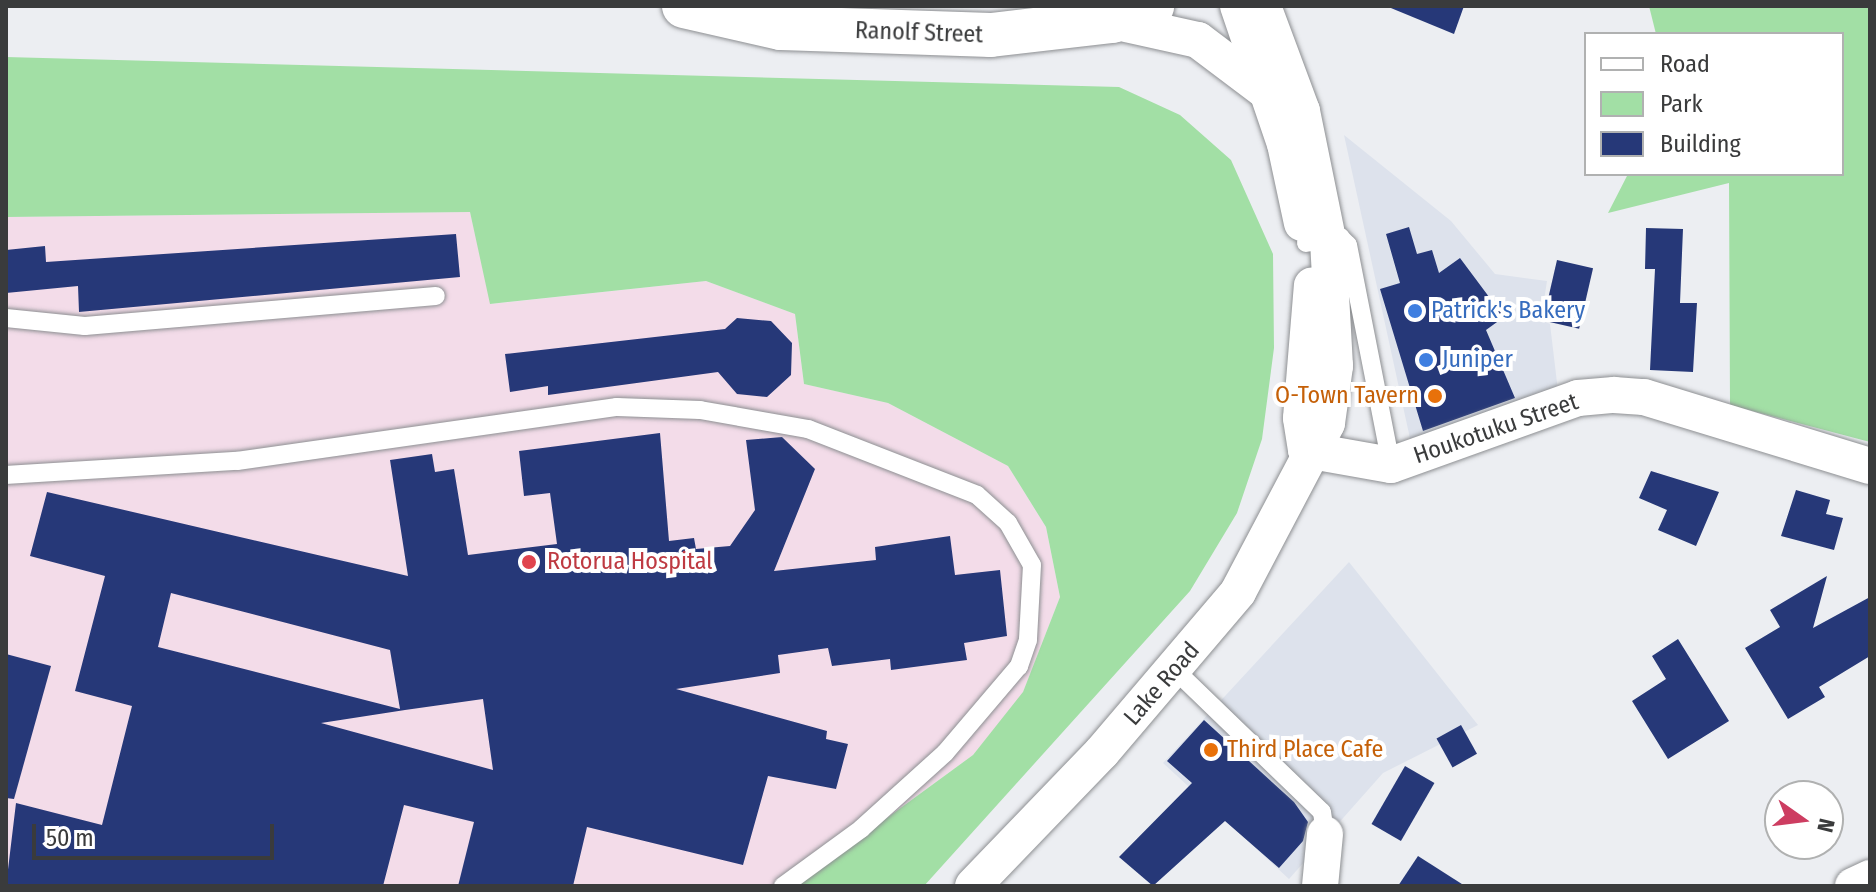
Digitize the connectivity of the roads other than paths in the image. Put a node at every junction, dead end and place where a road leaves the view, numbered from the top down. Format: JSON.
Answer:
{"nodes":[{"id":1,"x":684,"y":6,"type":"edge"},
{"id":2,"x":1152,"y":6,"type":"edge"},
{"id":3,"x":1238,"y":6,"type":"edge"},
{"id":4,"x":1263,"y":6,"type":"edge"},
{"id":5,"x":1284,"y":6,"type":"edge"},
{"id":6,"x":1112,"y":21,"type":"junction"},
{"id":7,"x":1288,"y":63,"type":"junction"},
{"id":8,"x":1271,"y":96,"type":"junction"},
{"id":9,"x":1317,"y":241,"type":"junction"},
{"id":10,"x":436,"y":296,"type":"dead end"},
{"id":11,"x":6,"y":318,"type":"edge"},
{"id":12,"x":1306,"y":450,"type":"junction"},
{"id":13,"x":1391,"y":465,"type":"junction"},
{"id":14,"x":1870,"y":466,"type":"edge"},
{"id":15,"x":6,"y":475,"type":"edge"},
{"id":16,"x":1175,"y":670,"type":"junction"},
{"id":17,"x":1325,"y":834,"type":"joint"},
{"id":18,"x":1870,"y":878,"type":"edge"},
{"id":19,"x":783,"y":886,"type":"edge"},
{"id":20,"x":973,"y":886,"type":"edge"},
{"id":21,"x":1320,"y":886,"type":"edge"},
{"id":22,"x":1853,"y":886,"type":"edge"}],
"edges":[{"from":1,"to":6,"type":"main road","name":"Ranolf Street"},
{"from":2,"to":6,"type":"main road","name":"Ranolf Street"},
{"from":3,"to":8,"type":"street","name":"Lake Road"},
{"from":4,"to":7,"type":"street","name":"Lake Road"},
{"from":5,"to":7,"type":"street","name":"Lake Road"},
{"from":6,"to":8,"type":"street"},
{"from":7,"to":9,"type":"street","name":"Lake Road"},
{"from":8,"to":9,"type":"street","name":"Lake Road"},
{"from":9,"to":12,"type":"street","name":"Lake Road"},
{"from":9,"to":12,"type":"street","name":"Lake Road"},
{"from":9,"to":13,"type":"lane"},
{"from":10,"to":11,"type":"lane"},
{"from":12,"to":13,"type":"street","name":"Houkotuku Street"},
{"from":12,"to":16,"type":"street","name":"Lake Road"},
{"from":13,"to":14,"type":"street","name":"Houkotuku Street"},
{"from":15,"to":19,"type":"lane"},
{"from":16,"to":17,"type":"lane"},
{"from":16,"to":20,"type":"street","name":"Lake Road"},
{"from":17,"to":21,"type":"street"},
{"from":18,"to":22,"type":"street"}]}
